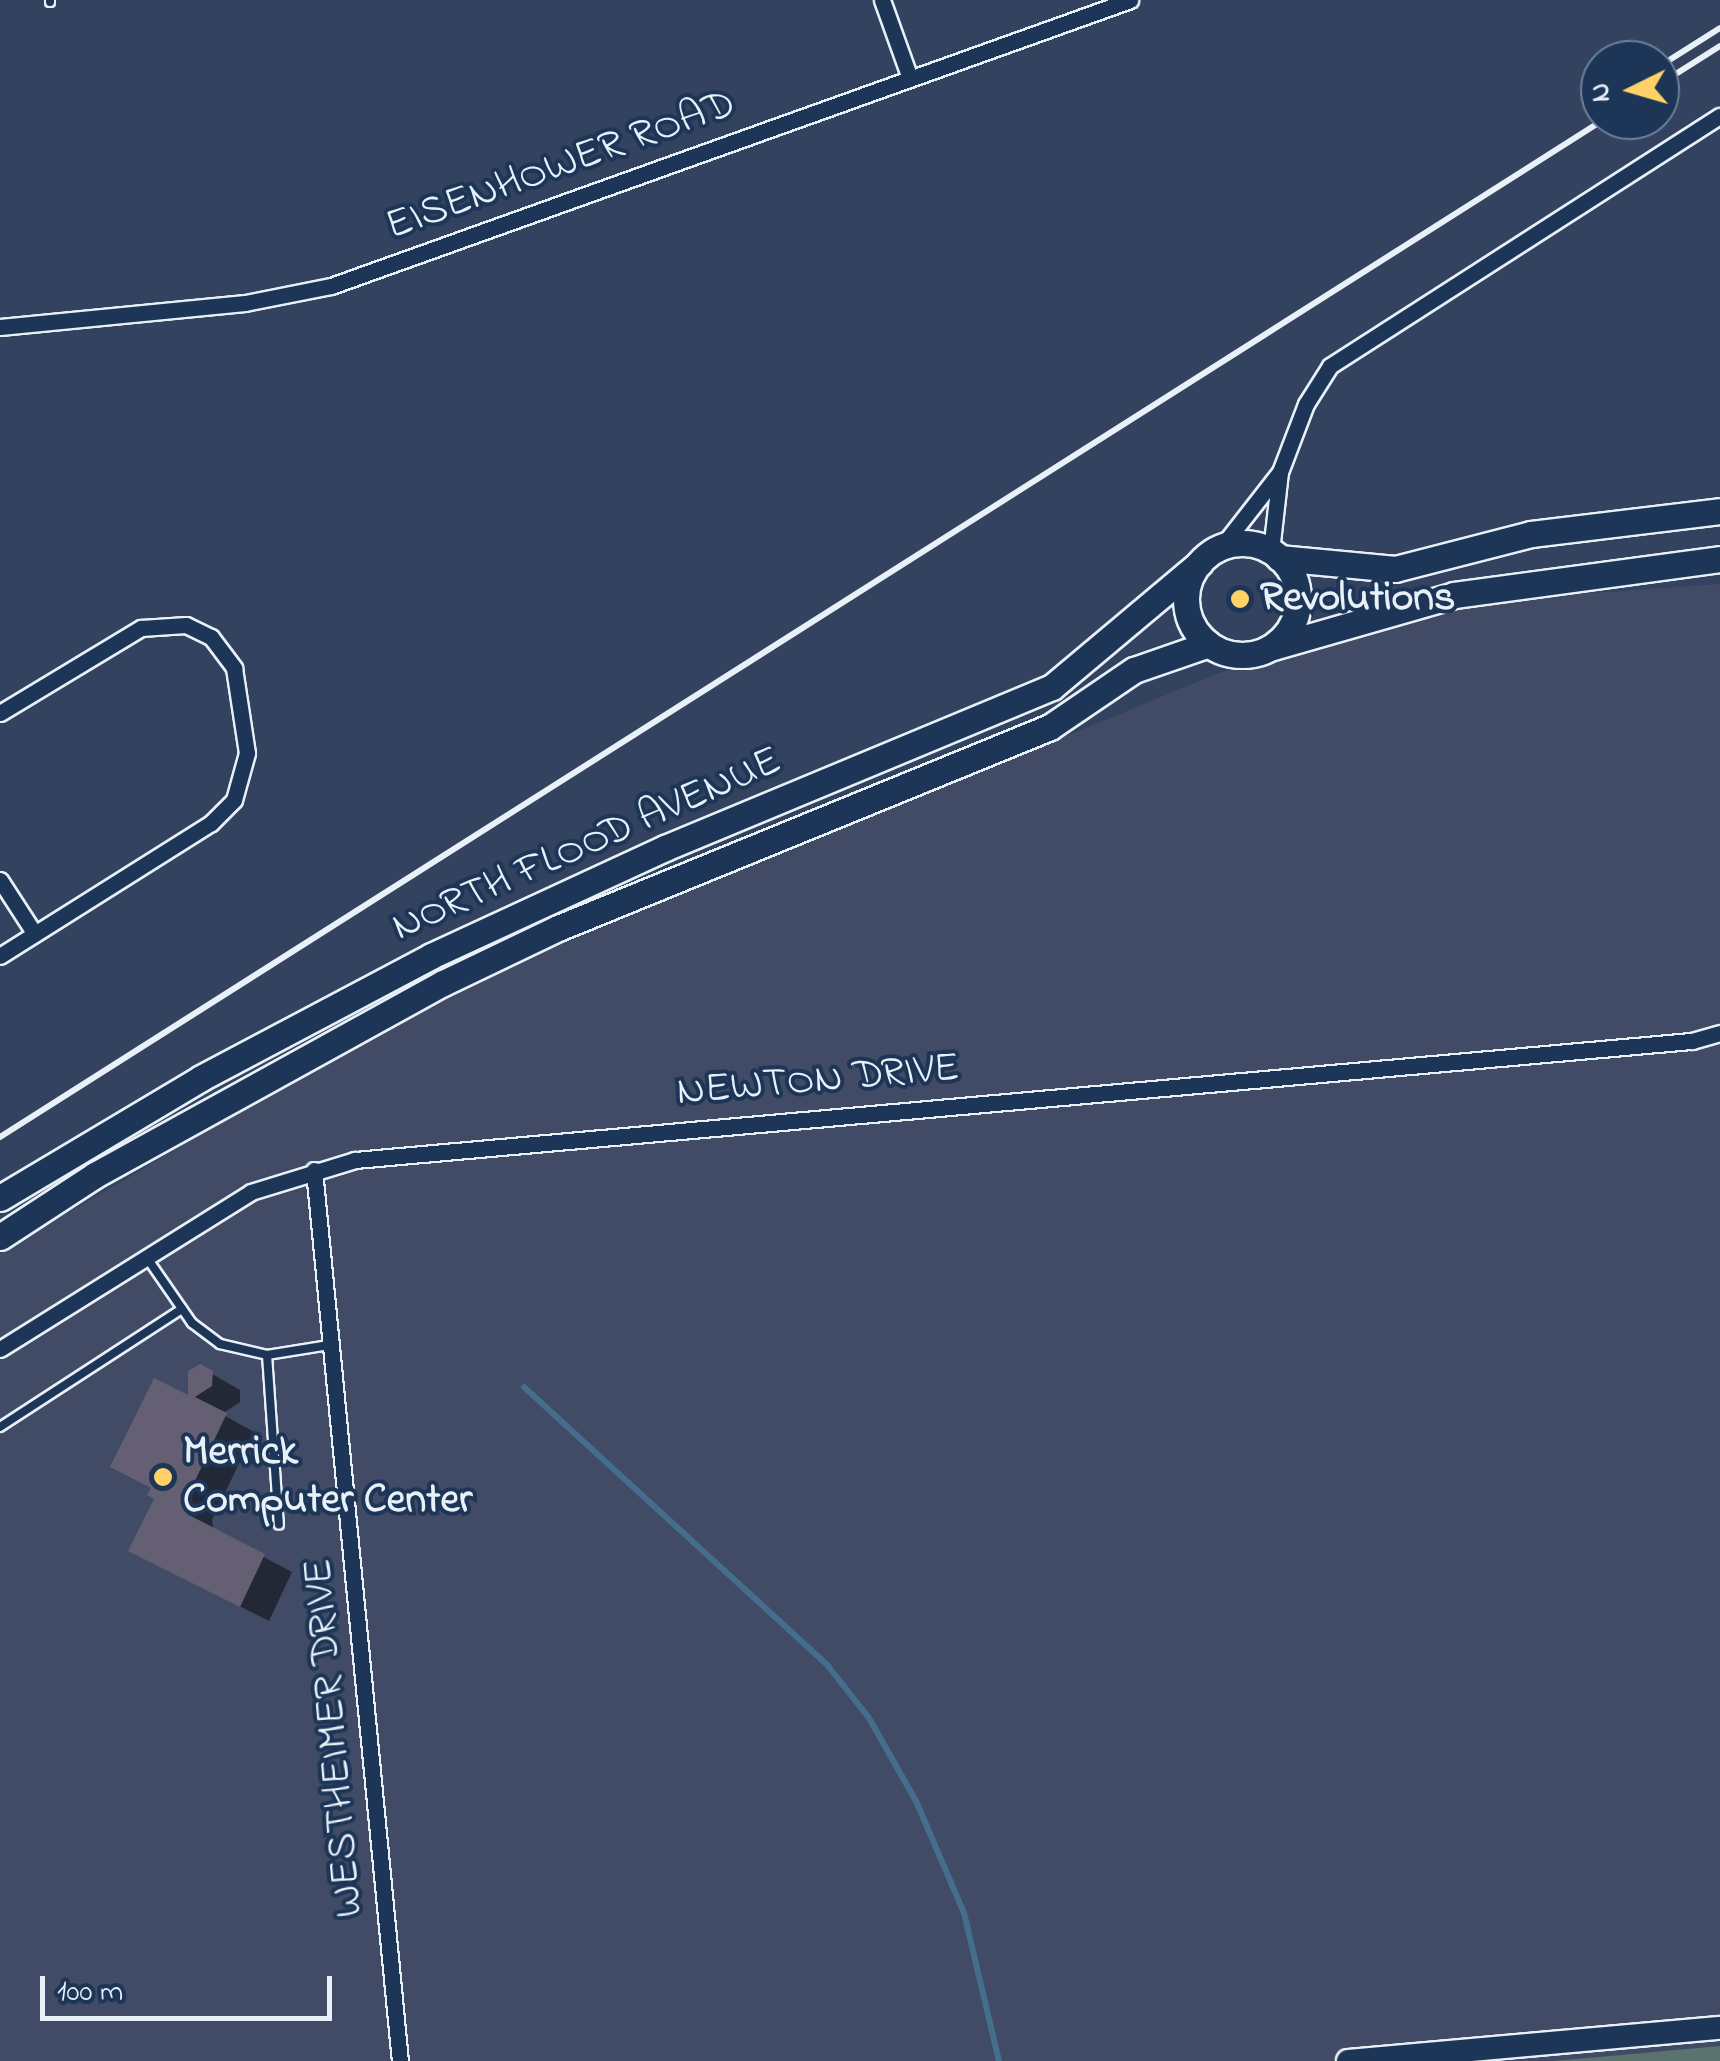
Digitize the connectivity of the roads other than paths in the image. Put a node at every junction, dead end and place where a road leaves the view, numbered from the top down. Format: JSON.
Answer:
{"nodes":[{"id":1,"x":882,"y":0,"type":"edge"},
{"id":2,"x":1130,"y":0,"type":"edge"},
{"id":3,"x":910,"y":78,"type":"junction"},
{"id":4,"x":1720,"y":116,"type":"edge"},
{"id":5,"x":0,"y":327,"type":"edge"},
{"id":6,"x":1280,"y":472,"type":"junction"},
{"id":7,"x":1720,"y":511,"type":"edge"},
{"id":8,"x":1226,"y":541,"type":"junction"},
{"id":9,"x":1275,"y":555,"type":"junction"},
{"id":10,"x":1720,"y":559,"type":"edge"},
{"id":11,"x":1200,"y":564,"type":"junction"},
{"id":12,"x":1209,"y":644,"type":"junction"},
{"id":13,"x":1273,"y":647,"type":"junction"},
{"id":14,"x":0,"y":713,"type":"edge"},
{"id":15,"x":0,"y":880,"type":"edge"},
{"id":16,"x":35,"y":934,"type":"junction"},
{"id":17,"x":0,"y":956,"type":"edge"},
{"id":18,"x":1720,"y":1033,"type":"edge"},
{"id":19,"x":1692,"y":1041,"type":"junction"},
{"id":20,"x":1720,"y":1046,"type":"edge"},
{"id":21,"x":314,"y":1170,"type":"junction"},
{"id":22,"x":0,"y":1198,"type":"edge"},
{"id":23,"x":0,"y":1237,"type":"edge"},
{"id":24,"x":146,"y":1256,"type":"junction"},
{"id":25,"x":182,"y":1309,"type":"junction"},
{"id":26,"x":334,"y":1344,"type":"junction"},
{"id":27,"x":0,"y":1349,"type":"edge"},
{"id":28,"x":267,"y":1354,"type":"junction"},
{"id":29,"x":0,"y":1427,"type":"edge"},
{"id":30,"x":278,"y":1525,"type":"dead end"},
{"id":31,"x":1720,"y":2028,"type":"edge"},
{"id":32,"x":400,"y":2061,"type":"edge"},
{"id":33,"x":1348,"y":2061,"type":"edge"}],
"edges":[{"from":1,"to":3,"type":"street"},
{"from":2,"to":3,"type":"street","name":"EISENHOWER ROAD"},
{"from":3,"to":5,"type":"street","name":"EISENHOWER ROAD"},
{"from":4,"to":6,"type":"street"},
{"from":6,"to":8,"type":"street"},
{"from":6,"to":9,"type":"street"},
{"from":7,"to":9,"type":"main road"},
{"from":8,"to":9,"type":"main road"},
{"from":8,"to":11,"type":"main road"},
{"from":9,"to":13,"type":"main road"},
{"from":10,"to":13,"type":"main road"},
{"from":11,"to":12,"type":"main road"},
{"from":11,"to":22,"type":"main road","name":"NORTH FLOOD AVENUE"},
{"from":12,"to":13,"type":"main road"},
{"from":12,"to":23,"type":"main road","name":"NORTH FLOOD AVENUE"},
{"from":14,"to":16,"type":"street"},
{"from":15,"to":16,"type":"street"},
{"from":16,"to":17,"type":"street"},
{"from":18,"to":19,"type":"street","name":"NEWTON DRIVE"},
{"from":19,"to":20,"type":"street","name":"NEWTON DRIVE"},
{"from":19,"to":21,"type":"street","name":"NEWTON DRIVE"},
{"from":21,"to":24,"type":"street","name":"NEWTON DRIVE"},
{"from":21,"to":26,"type":"street","name":"WESTHEIMER DRIVE"},
{"from":24,"to":25,"type":"lane"},
{"from":24,"to":27,"type":"street","name":"NEWTON DRIVE"},
{"from":25,"to":28,"type":"lane"},
{"from":25,"to":29,"type":"lane"},
{"from":26,"to":28,"type":"lane"},
{"from":26,"to":32,"type":"street","name":"WESTHEIMER DRIVE"},
{"from":28,"to":30,"type":"lane"},
{"from":31,"to":33,"type":"street"}]}
